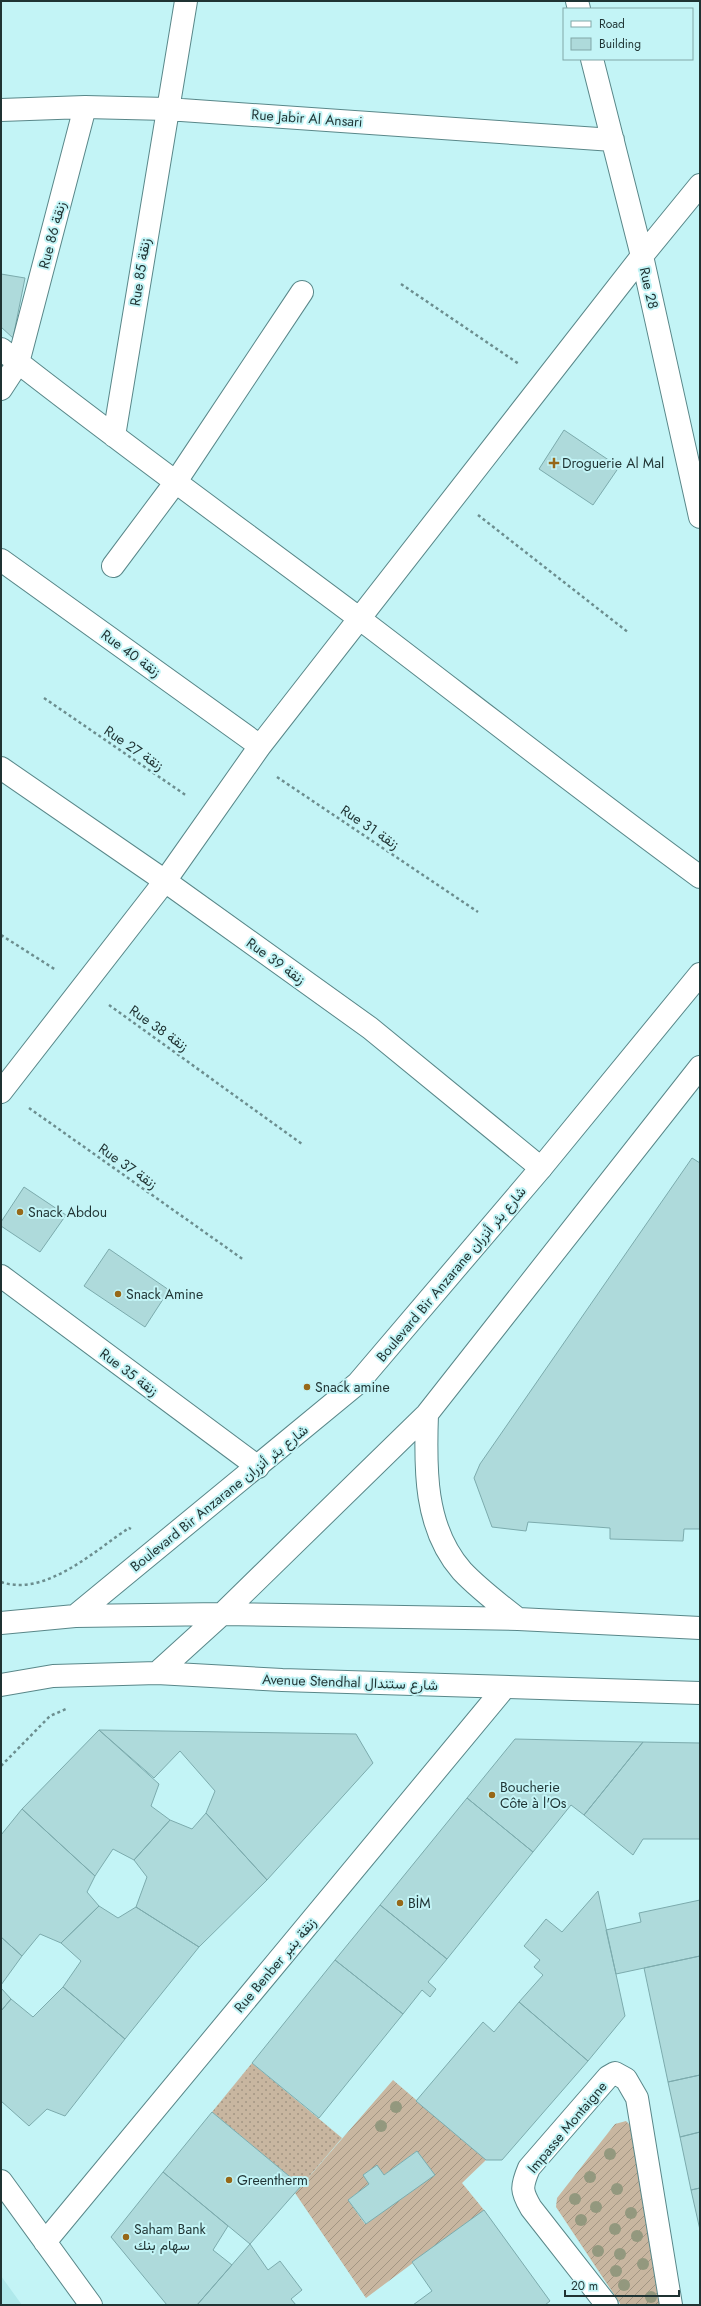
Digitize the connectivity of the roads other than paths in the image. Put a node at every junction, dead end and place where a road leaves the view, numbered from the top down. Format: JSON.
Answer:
{"nodes":[{"id":1,"x":186,"y":1,"type":"edge"},
{"id":2,"x":592,"y":60,"type":"edge"},
{"id":3,"x":85,"y":107,"type":"junction"},
{"id":4,"x":167,"y":109,"type":"junction"},
{"id":5,"x":1,"y":110,"type":"edge"},
{"id":6,"x":613,"y":140,"type":"junction"},
{"id":7,"x":700,"y":185,"type":"edge"},
{"id":8,"x":642,"y":256,"type":"junction"},
{"id":9,"x":302,"y":292,"type":"dead end"},
{"id":10,"x":1,"y":349,"type":"edge"},
{"id":11,"x":18,"y":363,"type":"junction"},
{"id":12,"x":1,"y":389,"type":"edge"},
{"id":13,"x":114,"y":436,"type":"junction"},
{"id":14,"x":175,"y":483,"type":"junction"},
{"id":15,"x":700,"y":517,"type":"edge"},
{"id":16,"x":1,"y":560,"type":"edge"},
{"id":17,"x":113,"y":566,"type":"dead end"},
{"id":18,"x":358,"y":619,"type":"junction"},
{"id":19,"x":255,"y":753,"type":"junction"},
{"id":20,"x":1,"y":768,"type":"edge"},
{"id":21,"x":700,"y":877,"type":"edge"},
{"id":22,"x":165,"y":881,"type":"junction"},
{"id":23,"x":700,"y":974,"type":"edge"},
{"id":24,"x":700,"y":1067,"type":"edge"},
{"id":25,"x":2,"y":1091,"type":"edge"},
{"id":26,"x":541,"y":1168,"type":"junction"},
{"id":27,"x":1,"y":1276,"type":"edge"},
{"id":28,"x":427,"y":1414,"type":"junction"},
{"id":29,"x":258,"y":1467,"type":"junction"},
{"id":30,"x":222,"y":1614,"type":"junction"},
{"id":31,"x":75,"y":1616,"type":"junction"},
{"id":32,"x":518,"y":1619,"type":"junction"},
{"id":33,"x":1,"y":1623,"type":"edge"},
{"id":34,"x":700,"y":1628,"type":"edge"},
{"id":35,"x":157,"y":1673,"type":"junction"},
{"id":36,"x":1,"y":1685,"type":"edge"},
{"id":37,"x":505,"y":1687,"type":"junction"},
{"id":38,"x":700,"y":1693,"type":"edge"},
{"id":39,"x":1,"y":2181,"type":"edge"},
{"id":40,"x":45,"y":2242,"type":"junction"},
{"id":41,"x":91,"y":2305,"type":"edge"},
{"id":42,"x":607,"y":2305,"type":"edge"},
{"id":43,"x":671,"y":2305,"type":"edge"}],
"edges":[{"from":1,"to":4,"type":"street","name":"Rue 85 زنقة"},
{"from":2,"to":6,"type":"street","name":"Rue 28"},
{"from":3,"to":4,"type":"street","name":"Rue Jabir Al Ansari"},
{"from":3,"to":5,"type":"street","name":"Rue Jabir Al Ansari"},
{"from":3,"to":11,"type":"street","name":"Rue 86 زنقة"},
{"from":4,"to":6,"type":"street","name":"Rue Jabir Al Ansari"},
{"from":4,"to":13,"type":"street","name":"Rue 85 زنقة"},
{"from":6,"to":8,"type":"street","name":"Rue 28"},
{"from":7,"to":8,"type":"street"},
{"from":8,"to":15,"type":"street","name":"Rue 28"},
{"from":8,"to":18,"type":"street"},
{"from":9,"to":14,"type":"street"},
{"from":10,"to":11,"type":"street"},
{"from":11,"to":12,"type":"street","name":"Rue 86 زنقة"},
{"from":11,"to":13,"type":"street"},
{"from":13,"to":14,"type":"street"},
{"from":14,"to":17,"type":"street"},
{"from":14,"to":18,"type":"street"},
{"from":16,"to":19,"type":"street","name":"Rue 40 زنقة"},
{"from":18,"to":19,"type":"street"},
{"from":18,"to":21,"type":"street"},
{"from":19,"to":22,"type":"street"},
{"from":20,"to":22,"type":"street","name":"Rue 39 زنقة"},
{"from":22,"to":25,"type":"street"},
{"from":22,"to":26,"type":"street","name":"Rue 39 زنقة"},
{"from":23,"to":26,"type":"street","name":"Boulevard Bir Anzarane شارع بئر أنزران"},
{"from":24,"to":28,"type":"street"},
{"from":26,"to":29,"type":"street","name":"Boulevard Bir Anzarane شارع بئر أنزران"},
{"from":27,"to":29,"type":"street","name":"Rue 35 زنقة"},
{"from":28,"to":30,"type":"street"},
{"from":28,"to":32,"type":"street"},
{"from":29,"to":31,"type":"street","name":"Boulevard Bir Anzarane شارع بئر أنزران"},
{"from":30,"to":31,"type":"street"},
{"from":30,"to":32,"type":"street"},
{"from":30,"to":35,"type":"street"},
{"from":31,"to":33,"type":"street"},
{"from":32,"to":34,"type":"street"},
{"from":35,"to":36,"type":"street","name":"Avenue Stendhal شارع ستندال"},
{"from":35,"to":37,"type":"street","name":"Avenue Stendhal شارع ستندال"},
{"from":37,"to":38,"type":"street","name":"Avenue Stendhal شارع ستندال"},
{"from":37,"to":40,"type":"street","name":"Rue Benber زنقة بنبر"},
{"from":39,"to":40,"type":"street"},
{"from":40,"to":41,"type":"street"},
{"from":42,"to":43,"type":"street","name":"Impasse Montaigne"}]}
